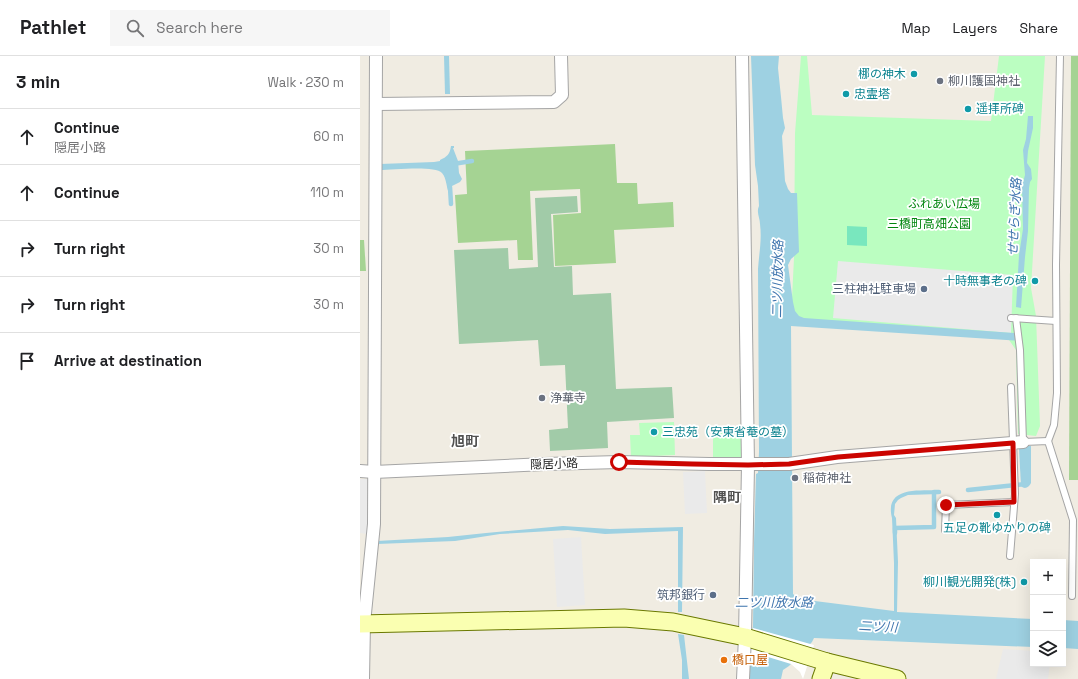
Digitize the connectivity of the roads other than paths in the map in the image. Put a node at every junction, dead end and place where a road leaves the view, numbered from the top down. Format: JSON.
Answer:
{"nodes":[{"id":1,"x":376,"y":56,"type":"edge"},
{"id":2,"x":561,"y":56,"type":"edge"},
{"id":3,"x":742,"y":56,"type":"edge"},
{"id":4,"x":1060,"y":56,"type":"edge"},
{"id":5,"x":376,"y":104,"type":"junction"},
{"id":6,"x":1056,"y":321,"type":"junction"},
{"id":7,"x":1011,"y":387,"type":"dead end"},
{"id":8,"x":1048,"y":441,"type":"junction"},
{"id":9,"x":1018,"y":443,"type":"junction"},
{"id":10,"x":752,"y":465,"type":"junction"},
{"id":11,"x":360,"y":471,"type":"edge"},
{"id":12,"x":374,"y":472,"type":"junction"},
{"id":13,"x":1014,"y":502,"type":"junction"},
{"id":14,"x":1076,"y":521,"type":"edge"},
{"id":15,"x":944,"y":530,"type":"dead end"},
{"id":16,"x":1010,"y":556,"type":"dead end"},
{"id":17,"x":1072,"y":596,"type":"dead end"},
{"id":18,"x":362,"y":624,"type":"edge"},
{"id":19,"x":749,"y":638,"type":"junction"},
{"id":20,"x":827,"y":662,"type":"junction"},
{"id":21,"x":363,"y":679,"type":"edge"},
{"id":22,"x":743,"y":679,"type":"edge"},
{"id":23,"x":821,"y":679,"type":"edge"},
{"id":24,"x":897,"y":679,"type":"edge"}],
"edges":[{"from":1,"to":5,"type":"street"},
{"from":2,"to":5,"type":"street"},
{"from":3,"to":10,"type":"street"},
{"from":4,"to":6,"type":"lane"},
{"from":5,"to":12,"type":"street"},
{"from":6,"to":8,"type":"lane"},
{"from":6,"to":9,"type":"lane"},
{"from":7,"to":9,"type":"lane"},
{"from":8,"to":9,"type":"lane"},
{"from":8,"to":14,"type":"lane"},
{"from":9,"to":10,"type":"street","name":"隠居小路"},
{"from":9,"to":13,"type":"lane"},
{"from":10,"to":12,"type":"street","name":"隠居小路"},
{"from":10,"to":19,"type":"street"},
{"from":11,"to":12,"type":"street","name":"隠居小路"},
{"from":12,"to":18,"type":"street"},
{"from":13,"to":15,"type":"lane"},
{"from":13,"to":16,"type":"lane"},
{"from":14,"to":17,"type":"lane"},
{"from":18,"to":19,"type":"street"},
{"from":18,"to":21,"type":"street"},
{"from":19,"to":20,"type":"street"},
{"from":19,"to":22,"type":"street"},
{"from":20,"to":23,"type":"street"},
{"from":20,"to":24,"type":"street"}]}
